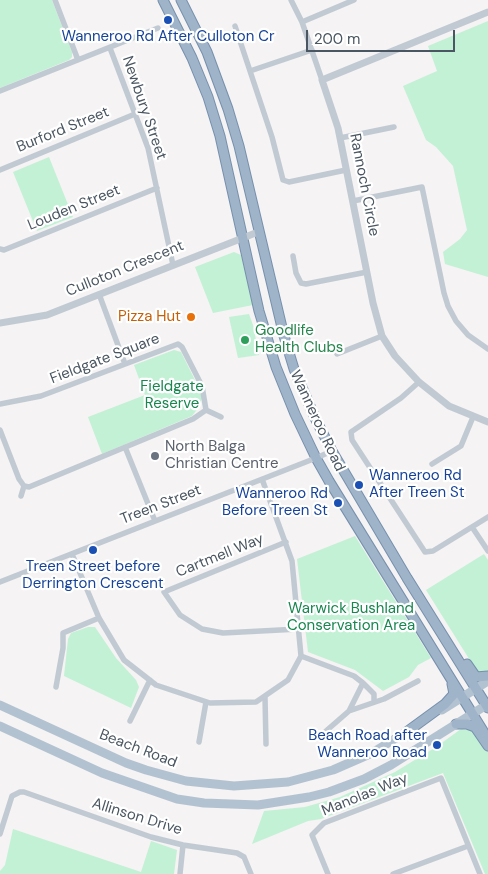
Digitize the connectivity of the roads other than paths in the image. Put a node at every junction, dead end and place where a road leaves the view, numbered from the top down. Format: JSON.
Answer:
{"nodes":[{"id":1,"x":55,"y":0,"type":"edge"},
{"id":2,"x":164,"y":0,"type":"edge"},
{"id":3,"x":181,"y":0,"type":"edge"},
{"id":4,"x":291,"y":0,"type":"edge"},
{"id":5,"x":354,"y":0,"type":"edge"},
{"id":6,"x":488,"y":12,"type":"edge"},
{"id":7,"x":302,"y":22,"type":"junction"},
{"id":8,"x":235,"y":26,"type":"dead end"},
{"id":9,"x":158,"y":28,"type":"dead end"},
{"id":10,"x":110,"y":48,"type":"junction"},
{"id":11,"x":312,"y":50,"type":"junction"},
{"id":12,"x":78,"y":60,"type":"junction"},
{"id":13,"x":250,"y":71,"type":"junction"},
{"id":14,"x":322,"y":80,"type":"junction"},
{"id":15,"x":0,"y":91,"type":"edge"},
{"id":16,"x":135,"y":114,"type":"junction"},
{"id":17,"x":394,"y":127,"type":"dead end"},
{"id":18,"x":340,"y":138,"type":"junction"},
{"id":19,"x":0,"y":170,"type":"edge"},
{"id":20,"x":346,"y":170,"type":"junction"},
{"id":21,"x":157,"y":188,"type":"junction"},
{"id":22,"x":353,"y":201,"type":"junction"},
{"id":23,"x":258,"y":232,"type":"junction"},
{"id":24,"x":243,"y":238,"type":"junction"},
{"id":25,"x":0,"y":249,"type":"edge"},
{"id":26,"x":292,"y":256,"type":"dead end"},
{"id":27,"x":174,"y":265,"type":"junction"},
{"id":28,"x":367,"y":272,"type":"junction"},
{"id":29,"x":99,"y":294,"type":"junction"},
{"id":30,"x":0,"y":323,"type":"edge"},
{"id":31,"x":382,"y":336,"type":"junction"},
{"id":32,"x":488,"y":350,"type":"edge"},
{"id":33,"x":337,"y":354,"type":"dead end"},
{"id":34,"x":125,"y":364,"type":"junction"},
{"id":35,"x":419,"y":382,"type":"junction"},
{"id":36,"x":0,"y":404,"type":"edge"},
{"id":37,"x":206,"y":410,"type":"junction"},
{"id":38,"x":221,"y":417,"type":"dead end"},
{"id":39,"x":473,"y":417,"type":"junction"},
{"id":40,"x":488,"y":422,"type":"edge"},
{"id":41,"x":0,"y":430,"type":"edge"},
{"id":42,"x":125,"y":447,"type":"junction"},
{"id":43,"x":332,"y":451,"type":"junction"},
{"id":44,"x":316,"y":458,"type":"junction"},
{"id":45,"x":432,"y":464,"type":"dead end"},
{"id":46,"x":262,"y":479,"type":"junction"},
{"id":47,"x":24,"y":486,"type":"junction"},
{"id":48,"x":21,"y":496,"type":"dead end"},
{"id":49,"x":488,"y":517,"type":"edge"},
{"id":50,"x":155,"y":521,"type":"junction"},
{"id":51,"x":472,"y":527,"type":"junction"},
{"id":52,"x":286,"y":542,"type":"junction"},
{"id":53,"x":488,"y":551,"type":"edge"},
{"id":54,"x":72,"y":554,"type":"junction"},
{"id":55,"x":0,"y":582,"type":"edge"},
{"id":56,"x":98,"y":618,"type":"junction"},
{"id":57,"x":298,"y":629,"type":"junction"},
{"id":58,"x":440,"y":631,"type":"junction"},
{"id":59,"x":301,"y":656,"type":"junction"},
{"id":60,"x":488,"y":676,"type":"edge"},
{"id":61,"x":150,"y":680,"type":"junction"},
{"id":62,"x":418,"y":681,"type":"dead end"},
{"id":63,"x":488,"y":681,"type":"edge"},
{"id":64,"x":452,"y":682,"type":"junction"},
{"id":65,"x":363,"y":683,"type":"junction"},
{"id":66,"x":56,"y":687,"type":"dead end"},
{"id":67,"x":476,"y":689,"type":"junction"},
{"id":68,"x":265,"y":697,"type":"junction"},
{"id":69,"x":462,"y":698,"type":"junction"},
{"id":70,"x":206,"y":702,"type":"junction"},
{"id":71,"x":374,"y":702,"type":"junction"},
{"id":72,"x":0,"y":705,"type":"edge"},
{"id":73,"x":488,"y":706,"type":"edge"},
{"id":74,"x":349,"y":711,"type":"junction"},
{"id":75,"x":472,"y":714,"type":"junction"},
{"id":76,"x":130,"y":722,"type":"dead end"},
{"id":77,"x":456,"y":724,"type":"junction"},
{"id":78,"x":2,"y":727,"type":"edge"},
{"id":79,"x":326,"y":731,"type":"dead end"},
{"id":80,"x":408,"y":731,"type":"junction"},
{"id":81,"x":488,"y":739,"type":"edge"},
{"id":82,"x":199,"y":742,"type":"dead end"},
{"id":83,"x":266,"y":744,"type":"dead end"},
{"id":84,"x":488,"y":746,"type":"edge"},
{"id":85,"x":0,"y":834,"type":"edge"},
{"id":86,"x":184,"y":844,"type":"junction"},
{"id":87,"x":468,"y":846,"type":"junction"},
{"id":88,"x":180,"y":874,"type":"edge"},
{"id":89,"x":251,"y":874,"type":"edge"},
{"id":90,"x":328,"y":874,"type":"edge"},
{"id":91,"x":393,"y":874,"type":"edge"},
{"id":92,"x":480,"y":874,"type":"edge"}],
"edges":[{"from":1,"to":12,"type":"street"},
{"from":2,"to":24,"type":"highway","name":"Wanneroo Road"},
{"from":3,"to":23,"type":"highway","name":"Wanneroo Road"},
{"from":4,"to":7,"type":"street"},
{"from":5,"to":7,"type":"street"},
{"from":6,"to":14,"type":"street"},
{"from":7,"to":11,"type":"street"},
{"from":8,"to":13,"type":"street"},
{"from":9,"to":10,"type":"street"},
{"from":10,"to":12,"type":"street"},
{"from":10,"to":16,"type":"street","name":"Newbury Street"},
{"from":11,"to":13,"type":"street"},
{"from":11,"to":14,"type":"street"},
{"from":12,"to":15,"type":"street"},
{"from":13,"to":20,"type":"street"},
{"from":14,"to":18,"type":"street","name":"Rannoch Circle"},
{"from":16,"to":19,"type":"street","name":"Burford Street"},
{"from":16,"to":21,"type":"street","name":"Newbury Street"},
{"from":17,"to":18,"type":"street"},
{"from":18,"to":20,"type":"street","name":"Rannoch Circle"},
{"from":20,"to":22,"type":"street","name":"Rannoch Circle"},
{"from":21,"to":25,"type":"street","name":"Louden Street"},
{"from":21,"to":27,"type":"street","name":"Newbury Street"},
{"from":22,"to":28,"type":"street","name":"Rannoch Circle"},
{"from":22,"to":32,"type":"street"},
{"from":23,"to":24,"type":"street","name":"Culloton Crescent"},
{"from":23,"to":43,"type":"highway","name":"Wanneroo Road"},
{"from":24,"to":27,"type":"street","name":"Culloton Crescent"},
{"from":24,"to":44,"type":"highway","name":"Wanneroo Road"},
{"from":26,"to":28,"type":"street"},
{"from":27,"to":29,"type":"street","name":"Culloton Crescent"},
{"from":28,"to":31,"type":"street","name":"Rannoch Circle"},
{"from":29,"to":30,"type":"street","name":"Culloton Crescent"},
{"from":29,"to":34,"type":"street"},
{"from":31,"to":33,"type":"street"},
{"from":31,"to":35,"type":"street","name":"Rannoch Circle"},
{"from":34,"to":36,"type":"street","name":"Fieldgate Square"},
{"from":34,"to":37,"type":"street","name":"Fieldgate Square"},
{"from":35,"to":39,"type":"street","name":"Rannoch Circle"},
{"from":35,"to":51,"type":"street"},
{"from":37,"to":38,"type":"street"},
{"from":37,"to":42,"type":"street"},
{"from":39,"to":40,"type":"street","name":"Rannoch Circle"},
{"from":39,"to":45,"type":"street"},
{"from":41,"to":47,"type":"street"},
{"from":42,"to":47,"type":"street"},
{"from":42,"to":50,"type":"street"},
{"from":43,"to":44,"type":"street","name":"Treen Street"},
{"from":43,"to":58,"type":"highway","name":"Wanneroo Road"},
{"from":44,"to":46,"type":"street","name":"Treen Street"},
{"from":44,"to":64,"type":"highway","name":"Wanneroo Road"},
{"from":46,"to":50,"type":"street","name":"Treen Street"},
{"from":46,"to":52,"type":"street"},
{"from":47,"to":48,"type":"street"},
{"from":49,"to":51,"type":"street"},
{"from":50,"to":54,"type":"street","name":"Treen Street"},
{"from":51,"to":53,"type":"street"},
{"from":52,"to":57,"type":"street"},
{"from":52,"to":57,"type":"street","name":"Cartmell Way"},
{"from":54,"to":55,"type":"street","name":"Treen Street"},
{"from":54,"to":56,"type":"street"},
{"from":56,"to":61,"type":"street"},
{"from":56,"to":66,"type":"street"},
{"from":57,"to":59,"type":"street"},
{"from":58,"to":60,"type":"highway"},
{"from":58,"to":67,"type":"highway","name":"Wanneroo Road"},
{"from":59,"to":65,"type":"street"},
{"from":59,"to":68,"type":"street"},
{"from":61,"to":70,"type":"street"},
{"from":61,"to":76,"type":"street"},
{"from":62,"to":71,"type":"street"},
{"from":63,"to":67,"type":"main road","name":"Beach Road"},
{"from":64,"to":69,"type":"highway","name":"Wanneroo Road"},
{"from":64,"to":80,"type":"highway"},
{"from":65,"to":71,"type":"street"},
{"from":65,"to":74,"type":"street"},
{"from":67,"to":69,"type":"main road","name":"Beach Road"},
{"from":67,"to":73,"type":"highway","name":"Wanneroo Road"},
{"from":68,"to":70,"type":"street"},
{"from":68,"to":83,"type":"street"},
{"from":69,"to":75,"type":"highway","name":"Wanneroo Road"},
{"from":69,"to":80,"type":"main road","name":"Beach Road"},
{"from":70,"to":82,"type":"street"},
{"from":71,"to":74,"type":"street"},
{"from":72,"to":80,"type":"main road","name":"Beach Road"},
{"from":73,"to":75,"type":"main road"},
{"from":74,"to":79,"type":"street"},
{"from":75,"to":77,"type":"main road"},
{"from":75,"to":81,"type":"highway","name":"Wanneroo Road"},
{"from":77,"to":78,"type":"main road"},
{"from":77,"to":84,"type":"highway"},
{"from":85,"to":86,"type":"street","name":"Allinson Drive"},
{"from":86,"to":88,"type":"street"},
{"from":86,"to":89,"type":"street","name":"Allinson Drive"},
{"from":87,"to":90,"type":"street","name":"Manolas Way"},
{"from":87,"to":91,"type":"street"},
{"from":87,"to":92,"type":"street"}]}
